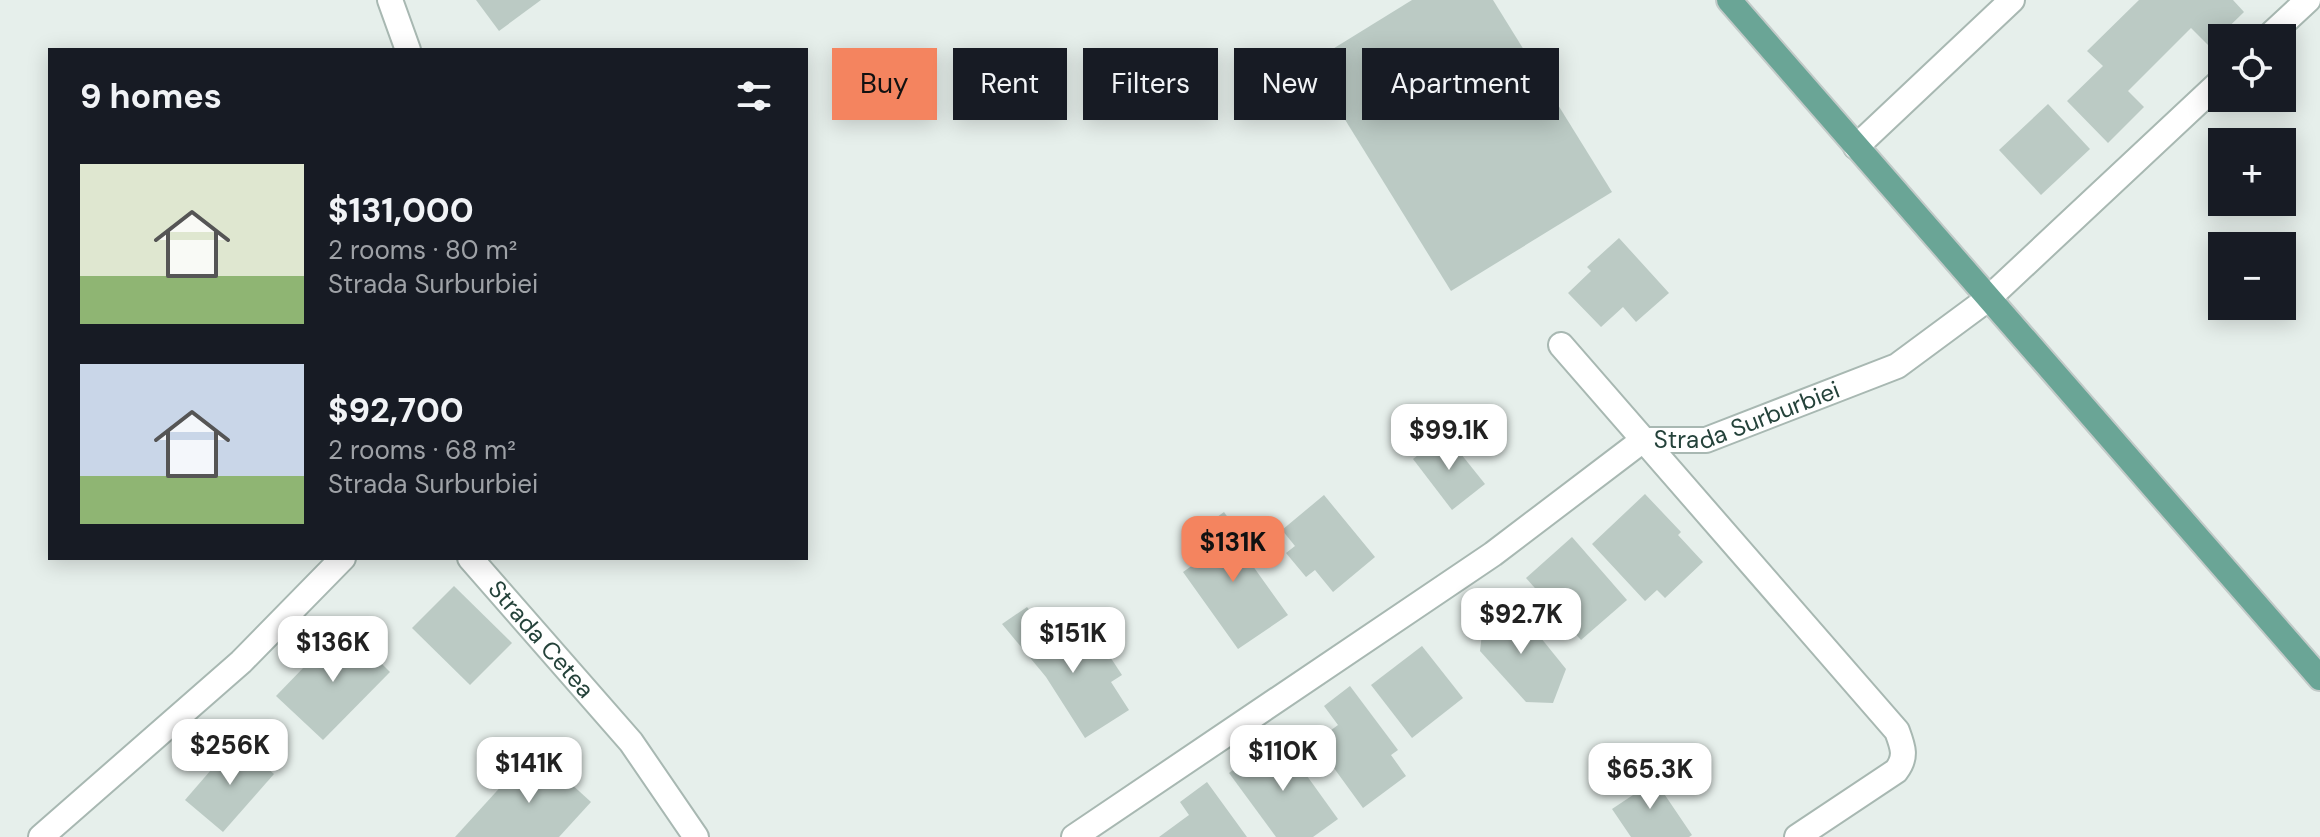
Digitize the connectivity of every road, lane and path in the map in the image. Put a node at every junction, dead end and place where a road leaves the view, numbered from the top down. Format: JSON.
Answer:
{"nodes":[{"id":1,"x":390,"y":0,"type":"edge"},
{"id":2,"x":1729,"y":0,"type":"edge"},
{"id":3,"x":2012,"y":0,"type":"edge"},
{"id":4,"x":2308,"y":0,"type":"edge"},
{"id":5,"x":2282,"y":24,"type":"edge"},
{"id":6,"x":407,"y":48,"type":"edge"},
{"id":7,"x":2208,"y":93,"type":"edge"},
{"id":8,"x":1856,"y":147,"type":"junction"},
{"id":9,"x":1989,"y":298,"type":"junction"},
{"id":10,"x":1561,"y":345,"type":"dead end"},
{"id":11,"x":1643,"y":440,"type":"junction"},
{"id":12,"x":341,"y":560,"type":"edge"},
{"id":13,"x":472,"y":560,"type":"edge"},
{"id":14,"x":2320,"y":678,"type":"edge"},
{"id":15,"x":41,"y":837,"type":"edge"},
{"id":16,"x":696,"y":837,"type":"edge"},
{"id":17,"x":1074,"y":837,"type":"edge"},
{"id":18,"x":1797,"y":837,"type":"edge"}],
"edges":[{"from":1,"to":6,"type":"street"},
{"from":2,"to":8,"type":"main road"},
{"from":3,"to":8,"type":"street"},
{"from":4,"to":5,"type":"street"},
{"from":7,"to":9,"type":"street","name":"Strada Surburbiei"},
{"from":8,"to":9,"type":"main road"},
{"from":9,"to":11,"type":"street","name":"Strada Surburbiei"},
{"from":9,"to":14,"type":"main road"},
{"from":10,"to":11,"type":"street"},
{"from":11,"to":17,"type":"street","name":"Strada Surburbiei"},
{"from":11,"to":18,"type":"street"},
{"from":12,"to":15,"type":"street"},
{"from":13,"to":16,"type":"street","name":"Strada Cetea"}]}
